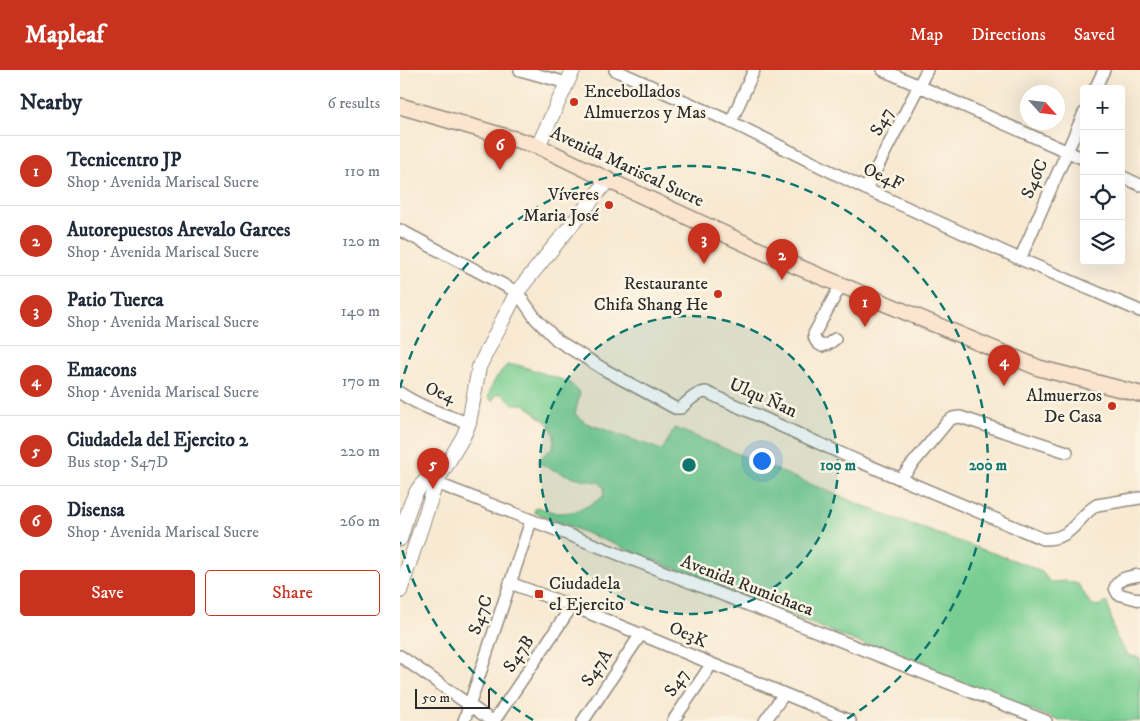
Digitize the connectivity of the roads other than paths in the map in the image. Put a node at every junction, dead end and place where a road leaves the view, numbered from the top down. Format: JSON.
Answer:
{"nodes":[{"id":1,"x":520,"y":70,"type":"edge"},
{"id":2,"x":573,"y":70,"type":"edge"},
{"id":3,"x":615,"y":70,"type":"edge"},
{"id":4,"x":754,"y":70,"type":"edge"},
{"id":5,"x":884,"y":70,"type":"edge"},
{"id":6,"x":927,"y":70,"type":"edge"},
{"id":7,"x":1104,"y":70,"type":"edge"},
{"id":8,"x":567,"y":83,"type":"junction"},
{"id":9,"x":1097,"y":85,"type":"edge"},
{"id":10,"x":920,"y":86,"type":"junction"},
{"id":11,"x":400,"y":106,"type":"edge"},
{"id":12,"x":731,"y":122,"type":"junction"},
{"id":13,"x":1080,"y":122,"type":"edge"},
{"id":14,"x":538,"y":146,"type":"junction"},
{"id":15,"x":1066,"y":152,"type":"junction"},
{"id":16,"x":1080,"y":158,"type":"edge"},
{"id":17,"x":1125,"y":178,"type":"edge"},
{"id":18,"x":608,"y":180,"type":"junction"},
{"id":19,"x":1140,"y":184,"type":"edge"},
{"id":20,"x":866,"y":189,"type":"junction"},
{"id":21,"x":400,"y":230,"type":"edge"},
{"id":22,"x":1020,"y":259,"type":"junction"},
{"id":23,"x":841,"y":285,"type":"junction"},
{"id":24,"x":517,"y":292,"type":"junction"},
{"id":25,"x":1140,"y":311,"type":"edge"},
{"id":26,"x":834,"y":339,"type":"dead end"},
{"id":27,"x":400,"y":393,"type":"edge"},
{"id":28,"x":1140,"y":394,"type":"edge"},
{"id":29,"x":469,"y":423,"type":"junction"},
{"id":30,"x":1067,"y":452,"type":"dead end"},
{"id":31,"x":900,"y":479,"type":"junction"},
{"id":32,"x":436,"y":482,"type":"junction"},
{"id":33,"x":1140,"y":498,"type":"edge"},
{"id":34,"x":531,"y":521,"type":"junction"},
{"id":35,"x":400,"y":539,"type":"edge"},
{"id":36,"x":1140,"y":575,"type":"edge"},
{"id":37,"x":510,"y":583,"type":"junction"},
{"id":38,"x":400,"y":591,"type":"edge"},
{"id":39,"x":1140,"y":600,"type":"edge"},
{"id":40,"x":572,"y":606,"type":"junction"},
{"id":41,"x":641,"y":634,"type":"junction"},
{"id":42,"x":400,"y":656,"type":"edge"},
{"id":43,"x":711,"y":665,"type":"junction"},
{"id":44,"x":784,"y":694,"type":"junction"},
{"id":45,"x":469,"y":706,"type":"junction"},
{"id":46,"x":464,"y":721,"type":"edge"},
{"id":47,"x":493,"y":721,"type":"edge"},
{"id":48,"x":583,"y":721,"type":"edge"},
{"id":49,"x":673,"y":721,"type":"edge"},
{"id":50,"x":765,"y":721,"type":"edge"},
{"id":51,"x":850,"y":721,"type":"edge"},
{"id":52,"x":1046,"y":721,"type":"edge"}],
"edges":[{"from":1,"to":8,"type":"street"},
{"from":2,"to":8,"type":"street"},
{"from":3,"to":12,"type":"street","name":"Oe4F"},
{"from":4,"to":12,"type":"street"},
{"from":5,"to":10,"type":"street"},
{"from":6,"to":10,"type":"street","name":"S47"},
{"from":7,"to":9,"type":"street"},
{"from":8,"to":14,"type":"street"},
{"from":10,"to":15,"type":"street"},
{"from":10,"to":20,"type":"street","name":"S47"},
{"from":11,"to":14,"type":"main road","name":"Avenida Mariscal Sucre"},
{"from":12,"to":20,"type":"street","name":"Oe4F"},
{"from":13,"to":15,"type":"street","name":"S46C"},
{"from":14,"to":18,"type":"main road","name":"Avenida Mariscal Sucre"},
{"from":15,"to":16,"type":"street"},
{"from":15,"to":22,"type":"street","name":"S46C"},
{"from":17,"to":19,"type":"street"},
{"from":18,"to":23,"type":"main road","name":"Avenida Mariscal Sucre"},
{"from":18,"to":24,"type":"street"},
{"from":20,"to":22,"type":"street","name":"Oe4F"},
{"from":21,"to":24,"type":"street","name":"Ulqu Ñan"},
{"from":22,"to":25,"type":"street","name":"Oe4F"},
{"from":23,"to":26,"type":"street"},
{"from":23,"to":28,"type":"main road","name":"Avenida Mariscal Sucre"},
{"from":24,"to":29,"type":"street"},
{"from":24,"to":31,"type":"street","name":"Ulqu Ñan"},
{"from":27,"to":29,"type":"street","name":"Oe4"},
{"from":29,"to":32,"type":"street"},
{"from":30,"to":31,"type":"street"},
{"from":31,"to":33,"type":"street","name":"Ulqu Ñan"},
{"from":32,"to":34,"type":"street","name":"Avenida Rumichaca"},
{"from":32,"to":35,"type":"street"},
{"from":32,"to":38,"type":"street"},
{"from":34,"to":37,"type":"street","name":"S47C"},
{"from":34,"to":52,"type":"street","name":"Avenida Rumichaca"},
{"from":36,"to":39,"type":"street"},
{"from":37,"to":40,"type":"street","name":"Oe3K"},
{"from":37,"to":45,"type":"street","name":"S47C"},
{"from":40,"to":41,"type":"street","name":"Oe3K"},
{"from":40,"to":47,"type":"street","name":"S47B"},
{"from":41,"to":43,"type":"street","name":"Oe3K"},
{"from":41,"to":48,"type":"street","name":"S47A"},
{"from":42,"to":45,"type":"street"},
{"from":43,"to":44,"type":"street","name":"Oe3K"},
{"from":43,"to":49,"type":"street","name":"S47"},
{"from":44,"to":50,"type":"street"},
{"from":44,"to":51,"type":"street","name":"Oe3K"},
{"from":45,"to":46,"type":"street","name":"S47C"},
{"from":45,"to":47,"type":"street"}]}
